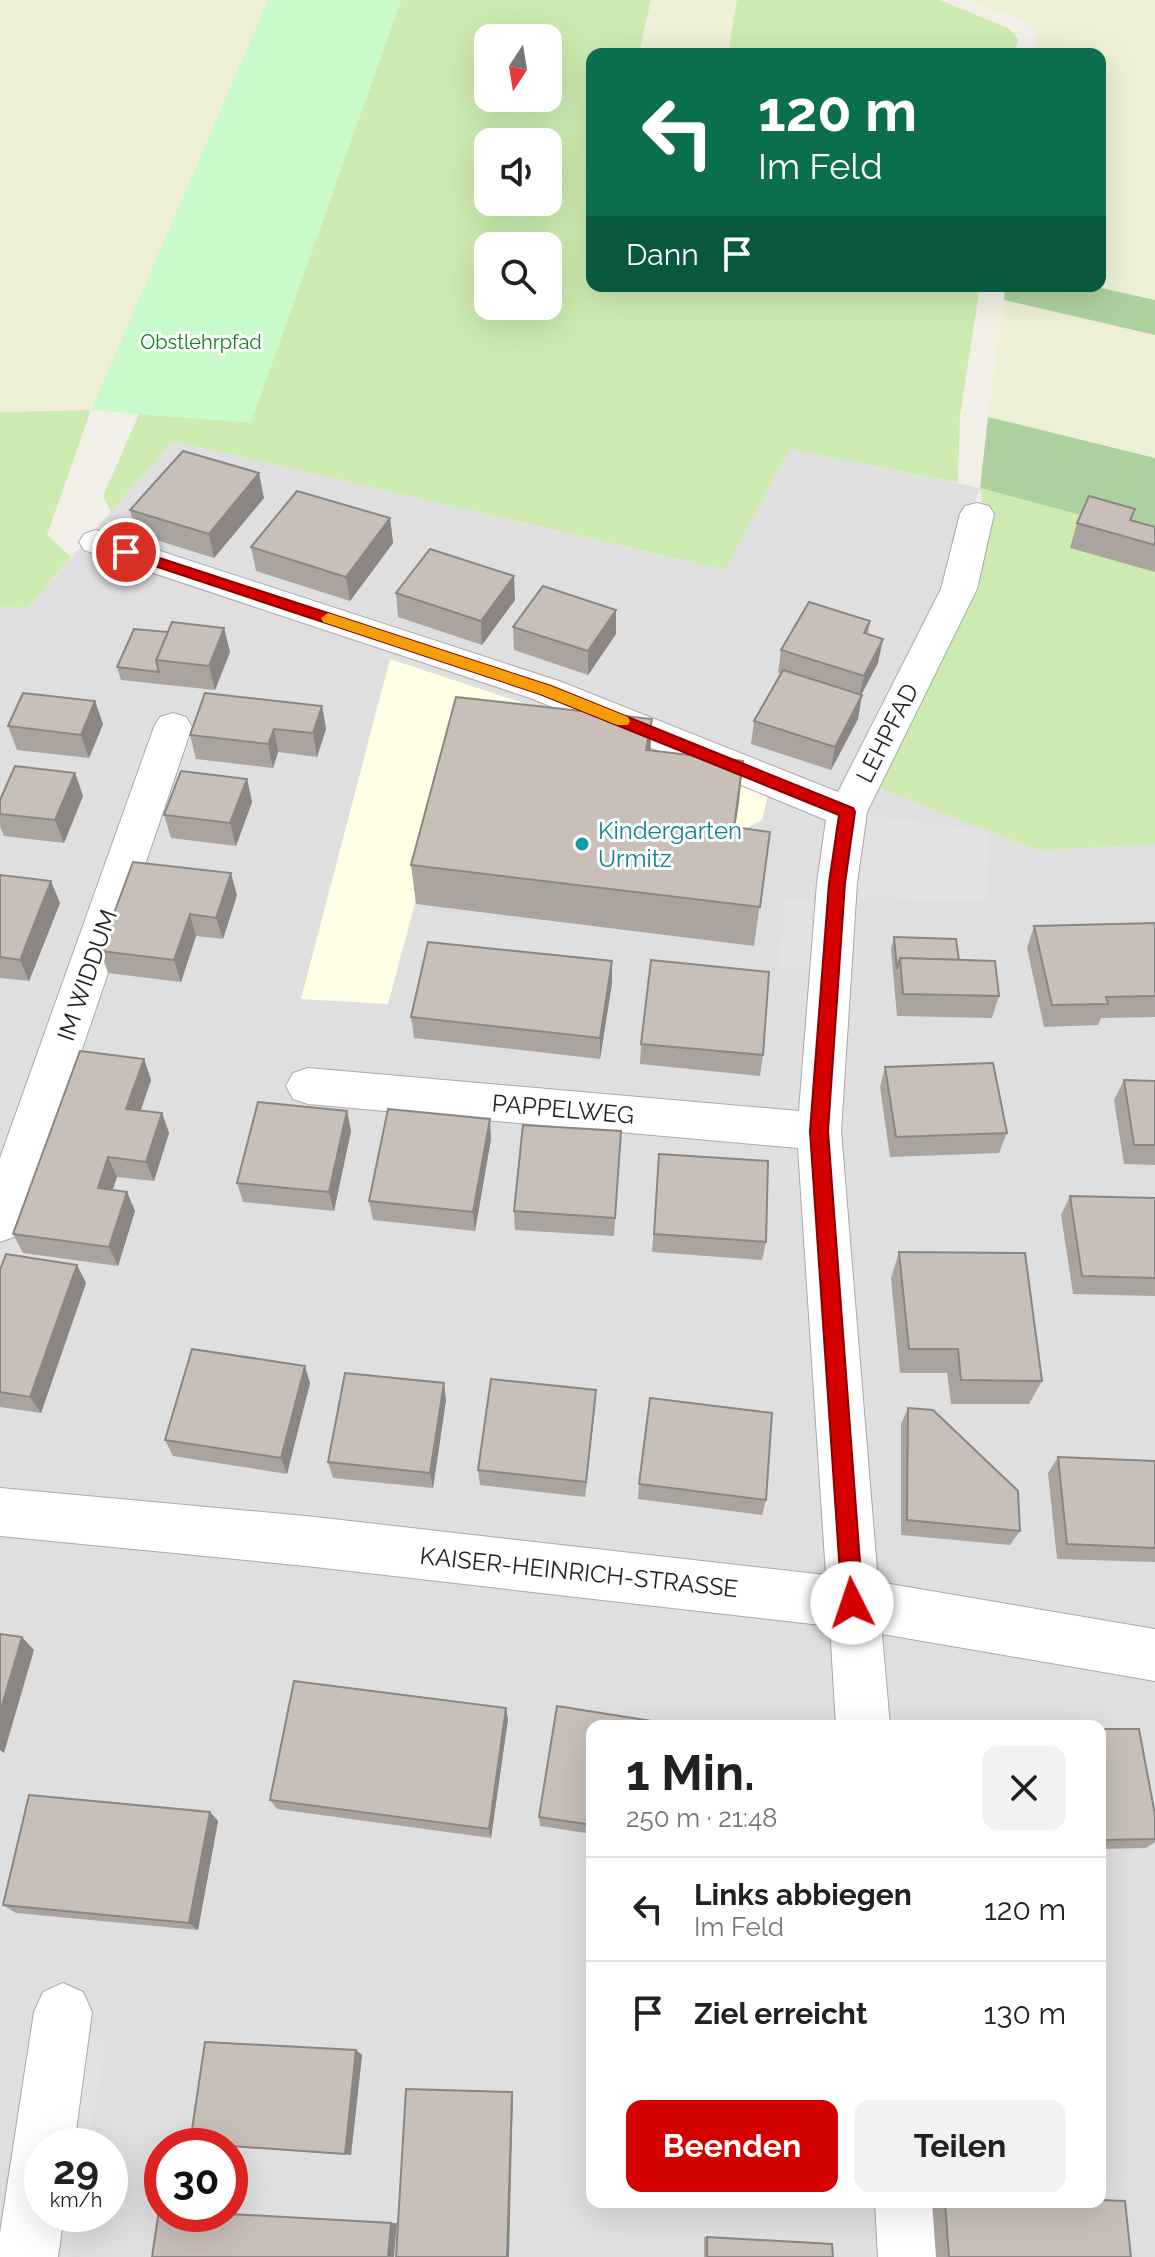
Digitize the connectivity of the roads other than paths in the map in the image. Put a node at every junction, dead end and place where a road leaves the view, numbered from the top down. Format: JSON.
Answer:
{"nodes":[{"id":1,"x":977,"y":514,"type":"dead end"},
{"id":2,"x":96,"y":542,"type":"dead end"},
{"id":3,"x":173,"y":727,"type":"dead end"},
{"id":4,"x":847,"y":812,"type":"junction"},
{"id":5,"x":308,"y":1086,"type":"dead end"},
{"id":6,"x":819,"y":1131,"type":"junction"},
{"id":7,"x":0,"y":1222,"type":"edge"},
{"id":8,"x":0,"y":1512,"type":"edge"},
{"id":9,"x":852,"y":1603,"type":"junction"},
{"id":10,"x":1155,"y":1655,"type":"edge"},
{"id":11,"x":862,"y":1720,"type":"edge"},
{"id":12,"x":63,"y":2012,"type":"dead end"},
{"id":13,"x":47,"y":2128,"type":"edge"},
{"id":14,"x":905,"y":2208,"type":"edge"},
{"id":15,"x":31,"y":2232,"type":"edge"},
{"id":16,"x":27,"y":2257,"type":"edge"},
{"id":17,"x":909,"y":2257,"type":"edge"}],
"edges":[{"from":1,"to":4,"type":"street","name":"LEHPFAD"},
{"from":2,"to":4,"type":"street"},
{"from":3,"to":7,"type":"street","name":"IM WIDDUM"},
{"from":4,"to":6,"type":"street","name":"LEHPFAD"},
{"from":5,"to":6,"type":"street","name":"PAPPELWEG"},
{"from":6,"to":9,"type":"street","name":"LEHPFAD"},
{"from":8,"to":9,"type":"street","name":"KAISER-HEINRICH-STRASSE"},
{"from":9,"to":10,"type":"street","name":"KAISER-HEINRICH-STRASSE"},
{"from":9,"to":11,"type":"street","name":"LEHPFAD"},
{"from":12,"to":13,"type":"street"},
{"from":14,"to":17,"type":"street"},
{"from":15,"to":16,"type":"street"}]}
